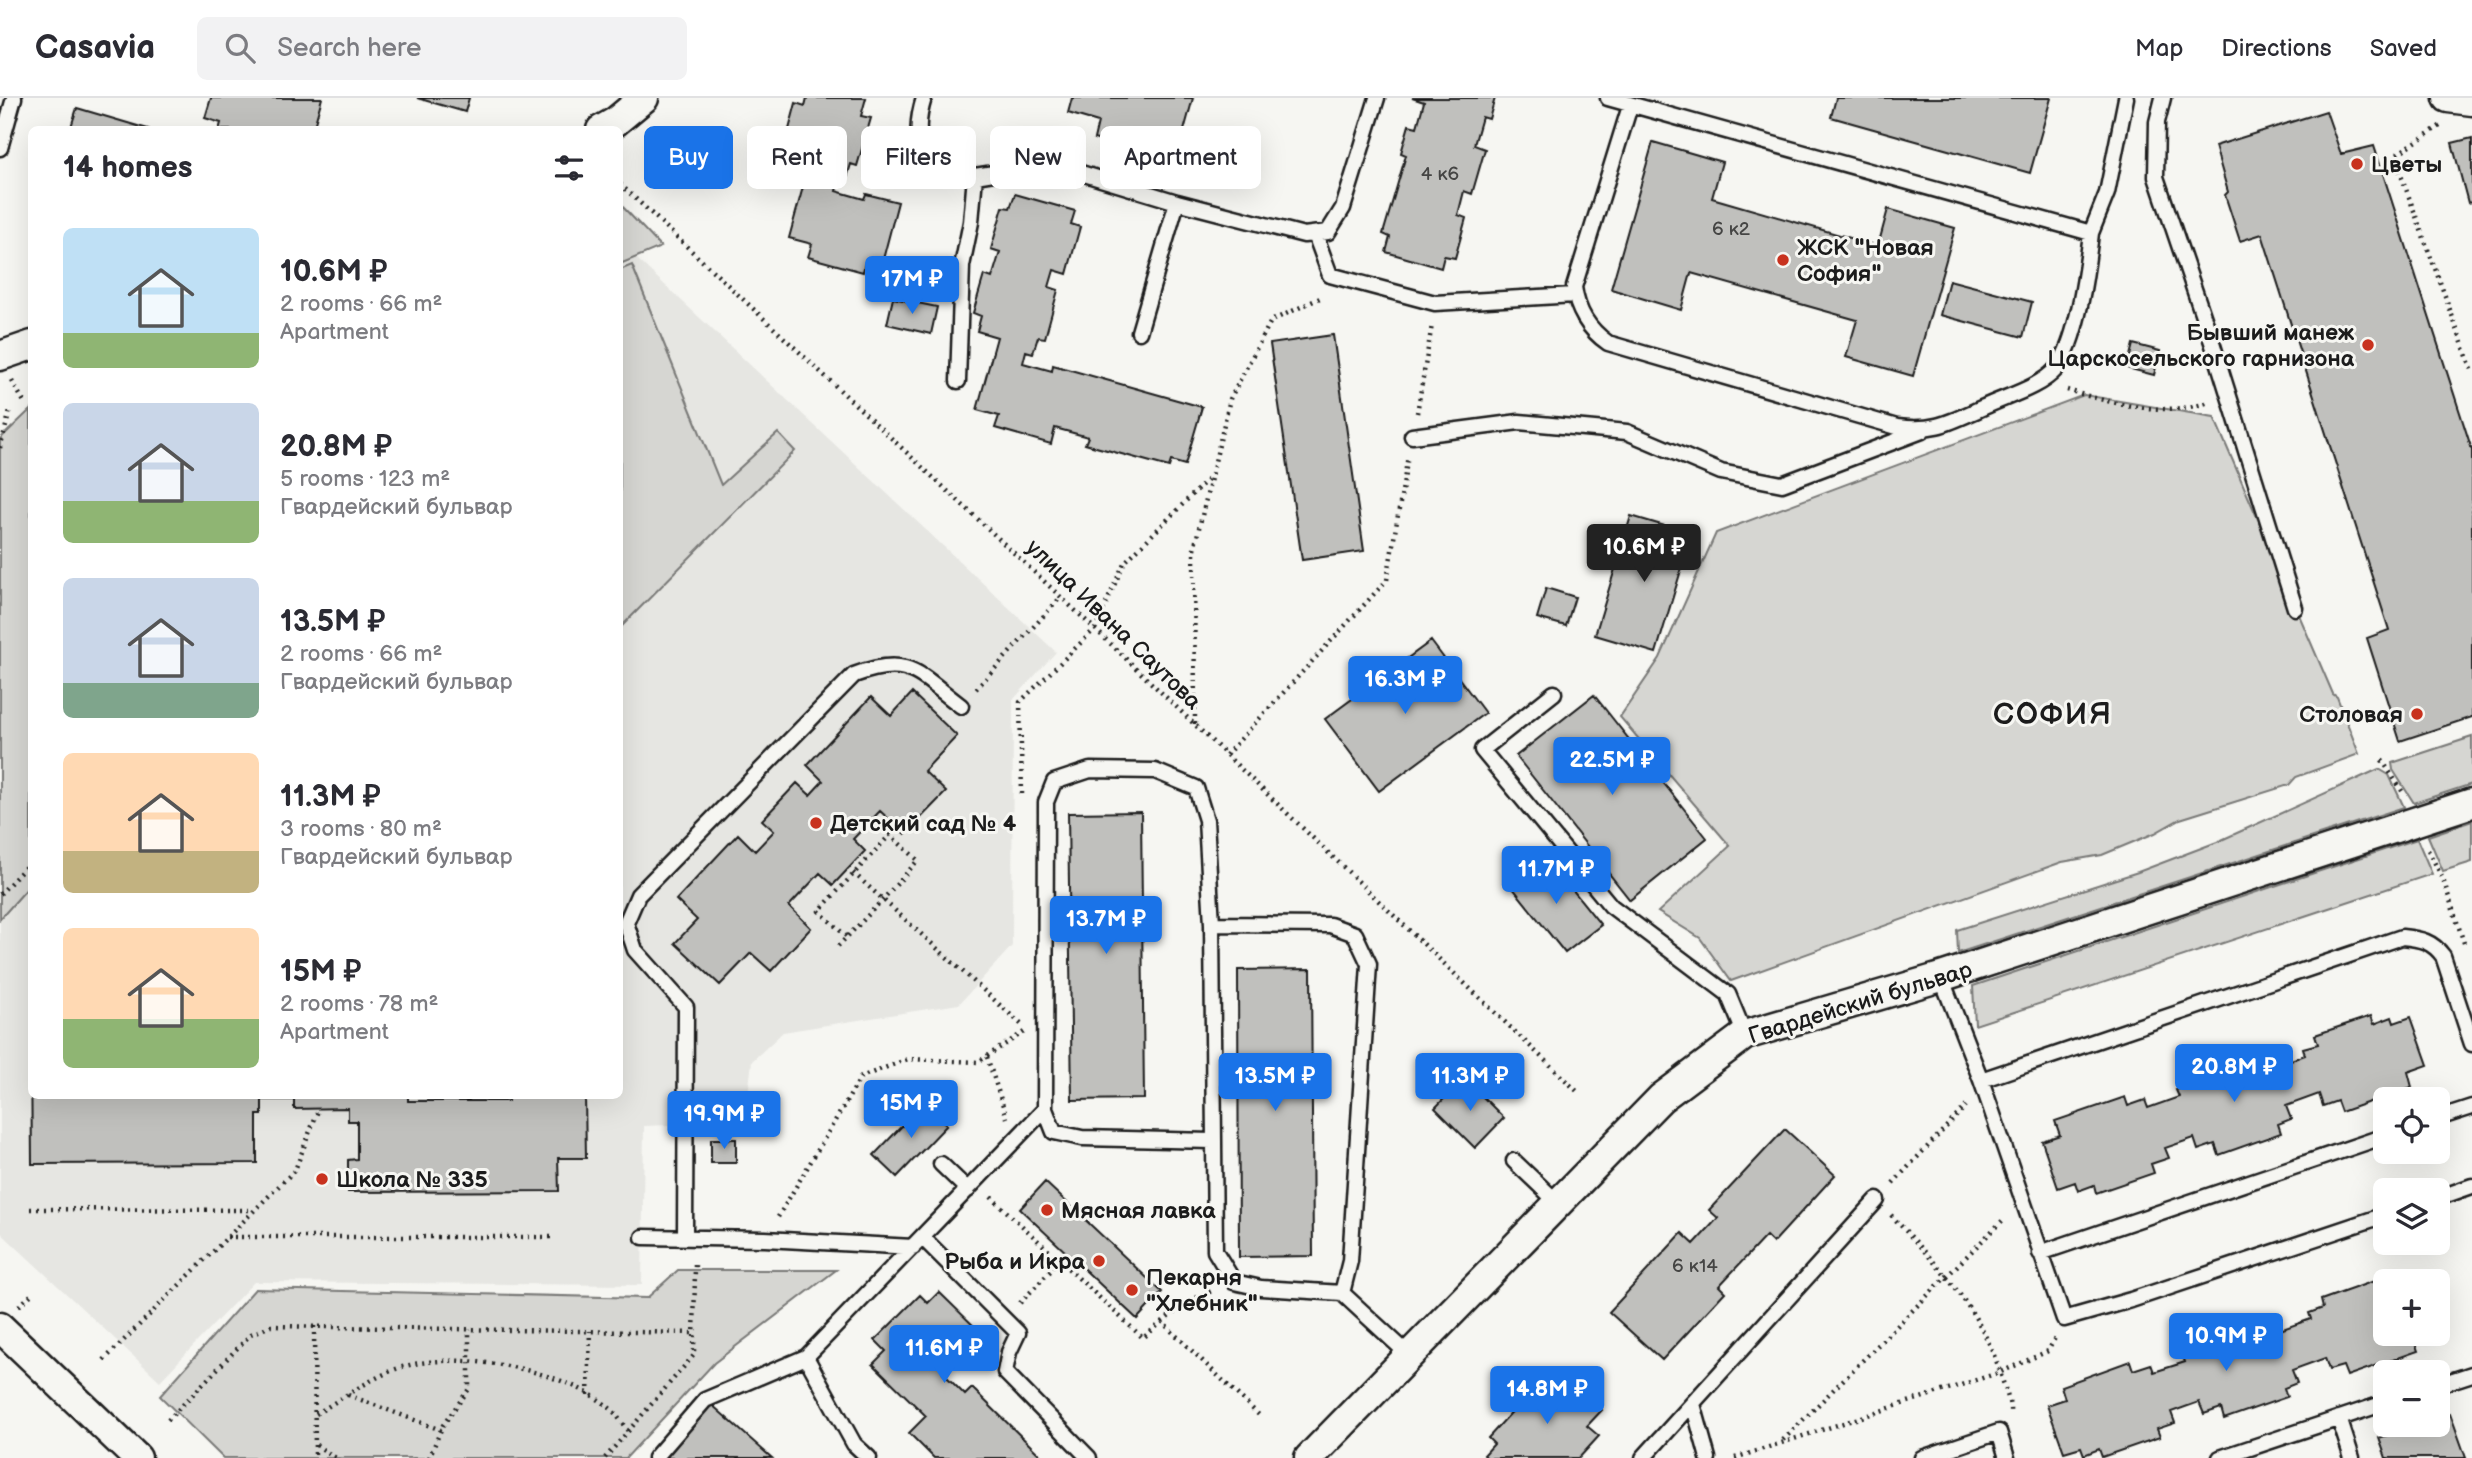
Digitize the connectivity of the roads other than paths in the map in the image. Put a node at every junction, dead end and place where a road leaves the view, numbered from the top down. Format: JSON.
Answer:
{"nodes":[{"id":1,"x":14,"y":98,"type":"edge"},
{"id":2,"x":644,"y":98,"type":"edge"},
{"id":3,"x":924,"y":98,"type":"edge"},
{"id":4,"x":1377,"y":98,"type":"edge"},
{"id":5,"x":1608,"y":98,"type":"edge"},
{"id":6,"x":2126,"y":98,"type":"edge"},
{"id":7,"x":2163,"y":98,"type":"edge"},
{"id":8,"x":2472,"y":101,"type":"edge"},
{"id":9,"x":1630,"y":106,"type":"junction"},
{"id":10,"x":2446,"y":111,"type":"edge"},
{"id":11,"x":608,"y":126,"type":"edge"},
{"id":12,"x":919,"y":126,"type":"edge"},
{"id":13,"x":0,"y":148,"type":"edge"},
{"id":14,"x":976,"y":176,"type":"edge"},
{"id":15,"x":974,"y":189,"type":"edge"},
{"id":16,"x":1177,"y":202,"type":"junction"},
{"id":17,"x":2091,"y":233,"type":"junction"},
{"id":18,"x":1315,"y":234,"type":"junction"},
{"id":19,"x":1575,"y":295,"type":"junction"},
{"id":20,"x":1139,"y":332,"type":"dead end"},
{"id":21,"x":28,"y":346,"type":"edge"},
{"id":22,"x":0,"y":356,"type":"edge"},
{"id":23,"x":958,"y":382,"type":"dead end"},
{"id":24,"x":1923,"y":430,"type":"junction"},
{"id":25,"x":1412,"y":436,"type":"dead end"},
{"id":26,"x":2295,"y":608,"type":"dead end"},
{"id":27,"x":1555,"y":694,"type":"dead end"},
{"id":28,"x":961,"y":706,"type":"road end"},
{"id":29,"x":2472,"y":803,"type":"edge"},
{"id":30,"x":1212,"y":924,"type":"junction"},
{"id":31,"x":1941,"y":977,"type":"junction"},
{"id":32,"x":1745,"y":1035,"type":"junction"},
{"id":33,"x":2472,"y":1044,"type":"edge"},
{"id":34,"x":1982,"y":1084,"type":"junction"},
{"id":35,"x":2472,"y":1107,"type":"edge"},
{"id":36,"x":1045,"y":1110,"type":"junction"},
{"id":37,"x":2450,"y":1114,"type":"edge"},
{"id":38,"x":2373,"y":1140,"type":"edge"},
{"id":39,"x":1212,"y":1141,"type":"junction"},
{"id":40,"x":1514,"y":1161,"type":"dead end"},
{"id":41,"x":941,"y":1164,"type":"dead end"},
{"id":42,"x":972,"y":1186,"type":"junction"},
{"id":43,"x":2472,"y":1186,"type":"edge"},
{"id":44,"x":2450,"y":1194,"type":"edge"},
{"id":45,"x":1877,"y":1200,"type":"road end"},
{"id":46,"x":1558,"y":1203,"type":"junction"},
{"id":47,"x":2373,"y":1219,"type":"edge"},
{"id":48,"x":643,"y":1237,"type":"dead end"},
{"id":49,"x":690,"y":1238,"type":"junction"},
{"id":50,"x":917,"y":1242,"type":"junction"},
{"id":51,"x":2040,"y":1253,"type":"junction"},
{"id":52,"x":1342,"y":1293,"type":"junction"},
{"id":53,"x":8,"y":1318,"type":"edge"},
{"id":54,"x":1409,"y":1355,"type":"junction"},
{"id":55,"x":806,"y":1357,"type":"junction"},
{"id":56,"x":2472,"y":1374,"type":"edge"},
{"id":57,"x":2450,"y":1381,"type":"edge"},
{"id":58,"x":1693,"y":1404,"type":"junction"},
{"id":59,"x":2373,"y":1407,"type":"edge"},
{"id":60,"x":2339,"y":1418,"type":"junction"},
{"id":61,"x":136,"y":1458,"type":"edge"},
{"id":62,"x":655,"y":1458,"type":"edge"},
{"id":63,"x":869,"y":1458,"type":"edge"},
{"id":64,"x":1089,"y":1458,"type":"edge"},
{"id":65,"x":1309,"y":1458,"type":"edge"},
{"id":66,"x":1643,"y":1458,"type":"edge"},
{"id":67,"x":1708,"y":1458,"type":"edge"},
{"id":68,"x":1922,"y":1458,"type":"edge"},
{"id":69,"x":2007,"y":1458,"type":"edge"},
{"id":70,"x":2220,"y":1458,"type":"edge"},
{"id":71,"x":2352,"y":1458,"type":"edge"}],
"edges":[{"from":1,"to":13,"type":"lane"},
{"from":2,"to":11,"type":"street"},
{"from":3,"to":12,"type":"lane"},
{"from":4,"to":18,"type":"lane"},
{"from":5,"to":9,"type":"lane"},
{"from":6,"to":17,"type":"lane"},
{"from":7,"to":26,"type":"lane"},
{"from":8,"to":10,"type":"street"},
{"from":9,"to":17,"type":"lane"},
{"from":9,"to":19,"type":"lane"},
{"from":14,"to":16,"type":"lane"},
{"from":15,"to":23,"type":"lane"},
{"from":16,"to":18,"type":"lane"},
{"from":16,"to":20,"type":"lane"},
{"from":17,"to":24,"type":"lane"},
{"from":18,"to":19,"type":"lane"},
{"from":19,"to":24,"type":"lane"},
{"from":21,"to":22,"type":"street"},
{"from":24,"to":25,"type":"lane"},
{"from":27,"to":32,"type":"lane"},
{"from":28,"to":49,"type":"lane"},
{"from":29,"to":31,"type":"street","name":"Гвардейский бульвар"},
{"from":30,"to":36,"type":"lane"},
{"from":30,"to":39,"type":"lane"},
{"from":30,"to":52,"type":"lane"},
{"from":31,"to":32,"type":"street","name":"Гвардейский бульвар"},
{"from":31,"to":34,"type":"lane"},
{"from":32,"to":46,"type":"street","name":"Гвардейский бульвар"},
{"from":33,"to":34,"type":"lane"},
{"from":34,"to":51,"type":"lane"},
{"from":35,"to":37,"type":"lane"},
{"from":36,"to":39,"type":"lane"},
{"from":36,"to":42,"type":"lane"},
{"from":38,"to":51,"type":"lane"},
{"from":39,"to":52,"type":"lane"},
{"from":40,"to":46,"type":"lane"},
{"from":41,"to":42,"type":"lane"},
{"from":42,"to":50,"type":"lane"},
{"from":43,"to":44,"type":"lane"},
{"from":45,"to":58,"type":"lane"},
{"from":46,"to":54,"type":"street","name":"Гвардейский бульвар"},
{"from":47,"to":51,"type":"lane"},
{"from":48,"to":49,"type":"lane"},
{"from":49,"to":50,"type":"lane"},
{"from":50,"to":55,"type":"lane"},
{"from":50,"to":64,"type":"lane"},
{"from":52,"to":54,"type":"lane"},
{"from":53,"to":61,"type":"street"},
{"from":54,"to":65,"type":"street","name":"Гвардейский бульвар"},
{"from":55,"to":62,"type":"lane"},
{"from":55,"to":63,"type":"lane"},
{"from":56,"to":57,"type":"lane"},
{"from":58,"to":66,"type":"lane"},
{"from":58,"to":67,"type":"lane"},
{"from":59,"to":60,"type":"lane"},
{"from":60,"to":70,"type":"lane"},
{"from":60,"to":71,"type":"lane"},
{"from":68,"to":69,"type":"lane"}]}
